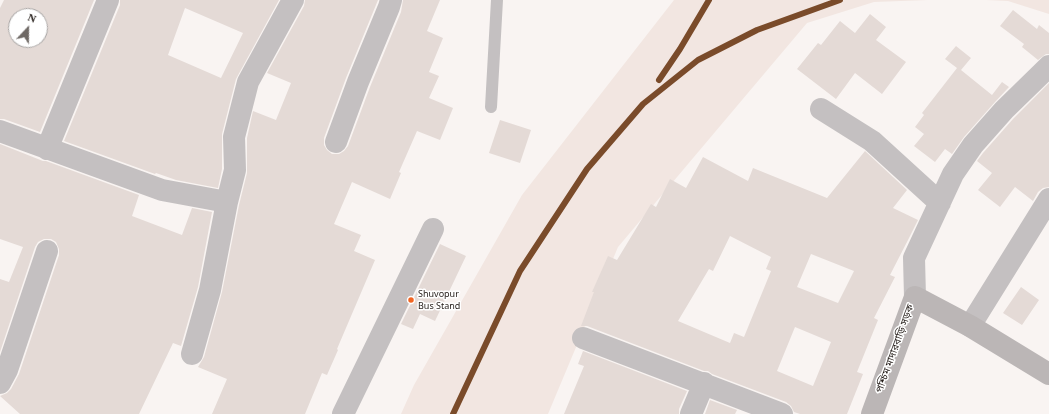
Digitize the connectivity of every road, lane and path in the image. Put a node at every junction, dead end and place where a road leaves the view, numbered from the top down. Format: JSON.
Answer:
{"nodes":[{"id":1,"x":108,"y":0,"type":"edge"},
{"id":2,"x":293,"y":0,"type":"edge"},
{"id":3,"x":391,"y":0,"type":"edge"},
{"id":4,"x":498,"y":0,"type":"edge"},
{"id":5,"x":1049,"y":66,"type":"edge"},
{"id":6,"x":491,"y":107,"type":"dead end"},
{"id":7,"x":821,"y":109,"type":"dead end"},
{"id":8,"x":0,"y":131,"type":"edge"},
{"id":9,"x":336,"y":142,"type":"dead end"},
{"id":10,"x":47,"y":149,"type":"junction"},
{"id":11,"x":1049,"y":199,"type":"edge"},
{"id":12,"x":227,"y":202,"type":"junction"},
{"id":13,"x":940,"y":203,"type":"junction"},
{"id":14,"x":433,"y":229,"type":"dead end"},
{"id":15,"x":47,"y":251,"type":"dead end"},
{"id":16,"x":915,"y":297,"type":"junction"},
{"id":17,"x":970,"y":326,"type":"junction"},
{"id":18,"x":583,"y":338,"type":"dead end"},
{"id":19,"x":192,"y":354,"type":"dead end"},
{"id":20,"x":1049,"y":374,"type":"edge"},
{"id":21,"x":0,"y":383,"type":"edge"},
{"id":22,"x":704,"y":384,"type":"junction"},
{"id":23,"x":343,"y":414,"type":"edge"},
{"id":24,"x":692,"y":414,"type":"edge"},
{"id":25,"x":782,"y":414,"type":"edge"},
{"id":26,"x":872,"y":414,"type":"edge"}],
"edges":[{"from":1,"to":10,"type":"street"},
{"from":2,"to":12,"type":"street"},
{"from":3,"to":9,"type":"street"},
{"from":4,"to":6,"type":"lane"},
{"from":5,"to":13,"type":"street"},
{"from":7,"to":13,"type":"street"},
{"from":8,"to":10,"type":"street"},
{"from":10,"to":12,"type":"street"},
{"from":11,"to":17,"type":"street"},
{"from":12,"to":19,"type":"street"},
{"from":13,"to":16,"type":"street"},
{"from":14,"to":23,"type":"street"},
{"from":15,"to":21,"type":"street"},
{"from":16,"to":17,"type":"street","name":"পশ্চিম মাদারবাড়ি সড়ক"},
{"from":16,"to":26,"type":"street","name":"পশ্চিম মাদারবাড়ি সড়ক"},
{"from":17,"to":20,"type":"street","name":"পশ্চিম মাদারবাড়ি সড়ক"},
{"from":18,"to":22,"type":"street"},
{"from":22,"to":24,"type":"street"},
{"from":22,"to":25,"type":"street"}]}
